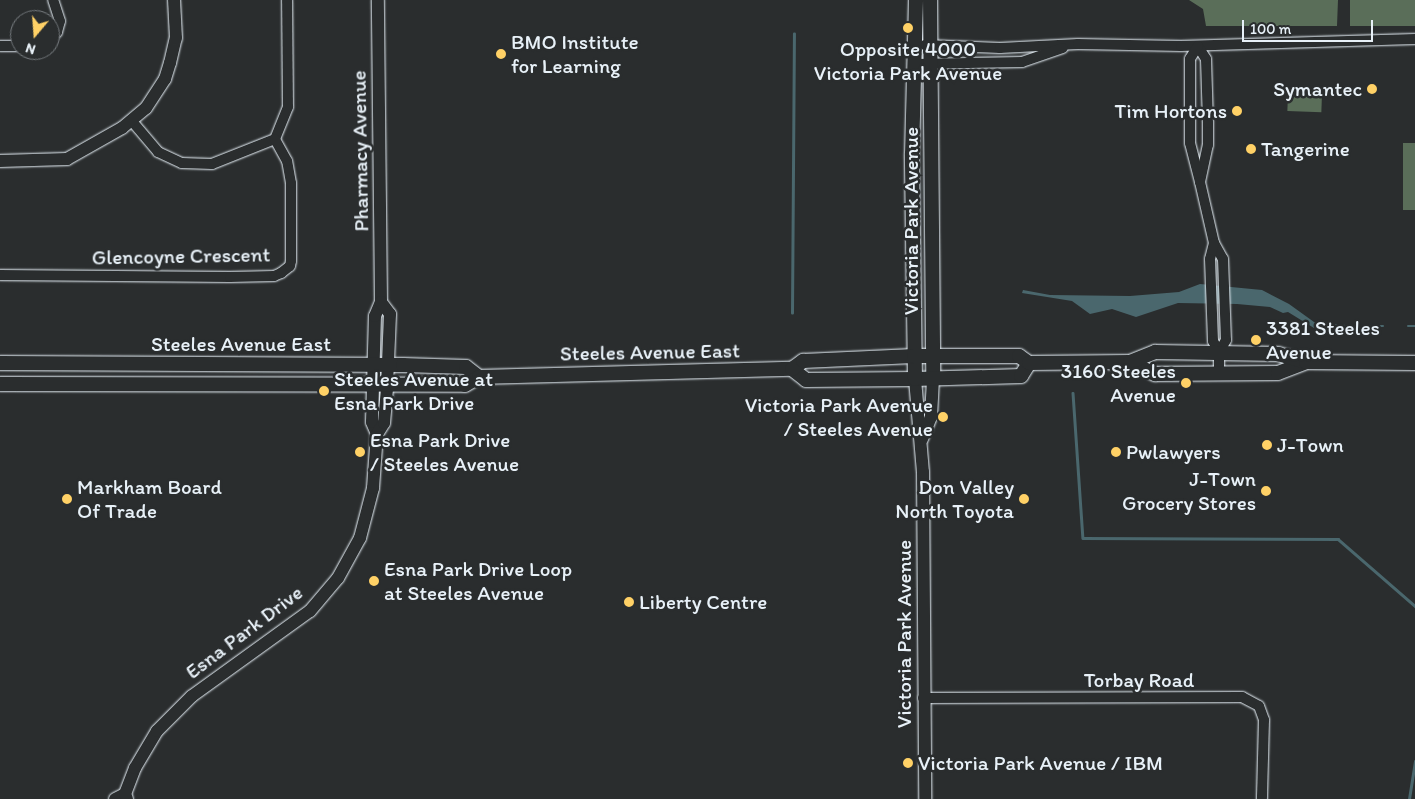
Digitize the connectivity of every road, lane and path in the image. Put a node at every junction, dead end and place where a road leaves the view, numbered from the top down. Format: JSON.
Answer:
{"nodes":[{"id":1,"x":174,"y":0,"type":"edge"},
{"id":2,"x":288,"y":0,"type":"edge"},
{"id":3,"x":378,"y":0,"type":"edge"},
{"id":4,"x":916,"y":0,"type":"edge"},
{"id":5,"x":930,"y":0,"type":"edge"},
{"id":6,"x":1415,"y":39,"type":"edge"},
{"id":7,"x":1078,"y":44,"type":"junction"},
{"id":8,"x":914,"y":45,"type":"junction"},
{"id":9,"x":932,"y":46,"type":"junction"},
{"id":10,"x":1198,"y":46,"type":"junction"},
{"id":11,"x":914,"y":64,"type":"junction"},
{"id":12,"x":932,"y":65,"type":"junction"},
{"id":13,"x":131,"y":120,"type":"junction"},
{"id":14,"x":275,"y":139,"type":"junction"},
{"id":15,"x":0,"y":161,"type":"edge"},
{"id":16,"x":1200,"y":182,"type":"junction"},
{"id":17,"x":1214,"y":243,"type":"junction"},
{"id":18,"x":0,"y":275,"type":"edge"},
{"id":19,"x":381,"y":302,"type":"junction"},
{"id":20,"x":1219,"y":352,"type":"junction"},
{"id":21,"x":914,"y":356,"type":"junction"},
{"id":22,"x":933,"y":356,"type":"junction"},
{"id":23,"x":1130,"y":362,"type":"junction"},
{"id":24,"x":1306,"y":362,"type":"junction"},
{"id":25,"x":0,"y":363,"type":"edge"},
{"id":26,"x":1029,"y":363,"type":"junction"},
{"id":27,"x":1415,"y":363,"type":"edge"},
{"id":28,"x":374,"y":365,"type":"junction"},
{"id":29,"x":389,"y":365,"type":"junction"},
{"id":30,"x":792,"y":369,"type":"junction"},
{"id":31,"x":1219,"y":373,"type":"junction"},
{"id":32,"x":479,"y":377,"type":"junction"},
{"id":33,"x":933,"y":378,"type":"junction"},
{"id":34,"x":915,"y":379,"type":"junction"},
{"id":35,"x":0,"y":384,"type":"edge"},
{"id":36,"x":373,"y":386,"type":"junction"},
{"id":37,"x":387,"y":386,"type":"junction"},
{"id":38,"x":377,"y":434,"type":"junction"},
{"id":39,"x":922,"y":439,"type":"junction"},
{"id":40,"x":923,"y":698,"type":"junction"},
{"id":41,"x":122,"y":797,"type":"edge"},
{"id":42,"x":925,"y":799,"type":"edge"},
{"id":43,"x":1262,"y":799,"type":"edge"}],
"edges":[{"from":1,"to":13,"type":"street"},
{"from":2,"to":14,"type":"street"},
{"from":3,"to":19,"type":"street","name":"Pharmacy Avenue"},
{"from":4,"to":8,"type":"main road","name":"Victoria Park Avenue"},
{"from":5,"to":9,"type":"main road","name":"Victoria Park Avenue"},
{"from":6,"to":10,"type":"street"},
{"from":7,"to":9,"type":"street"},
{"from":7,"to":10,"type":"street"},
{"from":7,"to":12,"type":"street"},
{"from":8,"to":9,"type":"street"},
{"from":8,"to":11,"type":"main road","name":"Victoria Park Avenue"},
{"from":9,"to":12,"type":"main road","name":"Victoria Park Avenue"},
{"from":10,"to":16,"type":"street"},
{"from":10,"to":16,"type":"street"},
{"from":11,"to":12,"type":"street"},
{"from":11,"to":21,"type":"main road","name":"Victoria Park Avenue"},
{"from":12,"to":22,"type":"main road","name":"Victoria Park Avenue"},
{"from":13,"to":14,"type":"street"},
{"from":13,"to":15,"type":"street"},
{"from":14,"to":18,"type":"street","name":"Glencoyne Crescent"},
{"from":16,"to":17,"type":"street"},
{"from":17,"to":20,"type":"street"},
{"from":17,"to":20,"type":"street"},
{"from":19,"to":28,"type":"street","name":"Pharmacy Avenue"},
{"from":19,"to":29,"type":"street","name":"Pharmacy Avenue"},
{"from":20,"to":23,"type":"main road","name":"Steeles Avenue East"},
{"from":20,"to":24,"type":"main road","name":"Steeles Avenue East"},
{"from":20,"to":31,"type":"street"},
{"from":21,"to":22,"type":"main road","name":"Steeles Avenue East"},
{"from":21,"to":30,"type":"main road","name":"Steeles Avenue East"},
{"from":21,"to":34,"type":"main road","name":"Victoria Park Avenue"},
{"from":22,"to":26,"type":"main road","name":"Steeles Avenue East"},
{"from":22,"to":33,"type":"main road","name":"Victoria Park Avenue"},
{"from":23,"to":26,"type":"main road","name":"Steeles Avenue East"},
{"from":23,"to":31,"type":"main road","name":"Steeles Avenue East"},
{"from":24,"to":27,"type":"main road","name":"Steeles Avenue East"},
{"from":24,"to":31,"type":"main road","name":"Steeles Avenue East"},
{"from":25,"to":28,"type":"main road","name":"Steeles Avenue East"},
{"from":26,"to":33,"type":"main road","name":"Steeles Avenue East"},
{"from":28,"to":29,"type":"main road","name":"Steeles Avenue East"},
{"from":28,"to":36,"type":"street","name":"Esna Park Drive"},
{"from":29,"to":32,"type":"main road","name":"Steeles Avenue East"},
{"from":29,"to":37,"type":"street","name":"Pharmacy Avenue"},
{"from":30,"to":32,"type":"main road","name":"Steeles Avenue East"},
{"from":30,"to":34,"type":"main road","name":"Steeles Avenue East"},
{"from":32,"to":37,"type":"main road","name":"Steeles Avenue East"},
{"from":33,"to":34,"type":"main road","name":"Steeles Avenue East"},
{"from":33,"to":39,"type":"street","name":"Victoria Park Avenue"},
{"from":34,"to":39,"type":"street","name":"Victoria Park Avenue"},
{"from":35,"to":36,"type":"main road","name":"Steeles Avenue East"},
{"from":36,"to":37,"type":"main road","name":"Steeles Avenue East"},
{"from":36,"to":38,"type":"street","name":"Esna Park Drive"},
{"from":37,"to":38,"type":"street","name":"Esna Park Drive"},
{"from":38,"to":41,"type":"street","name":"Esna Park Drive"},
{"from":39,"to":40,"type":"street","name":"Victoria Park Avenue"},
{"from":40,"to":42,"type":"street","name":"Victoria Park Avenue"},
{"from":40,"to":43,"type":"street","name":"Torbay Road"}]}
